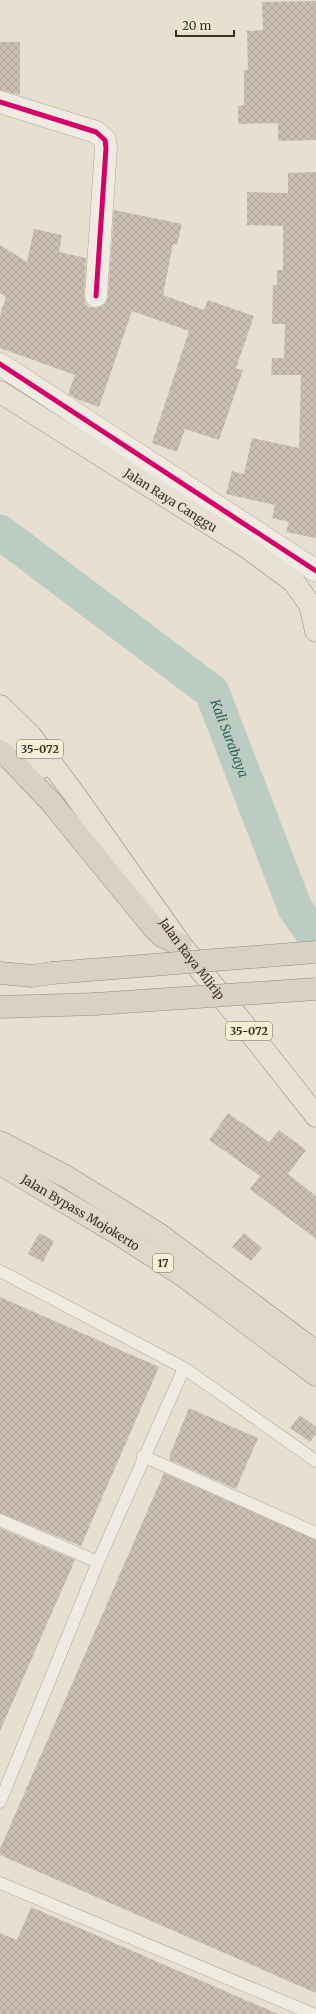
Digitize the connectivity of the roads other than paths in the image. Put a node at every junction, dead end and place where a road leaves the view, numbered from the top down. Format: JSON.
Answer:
{"nodes":[{"id":1,"x":0,"y":102,"type":"edge"},
{"id":2,"x":96,"y":296,"type":"dead end"},
{"id":3,"x":0,"y":364,"type":"edge"},
{"id":4,"x":0,"y":392,"type":"edge"},
{"id":5,"x":316,"y":572,"type":"edge"},
{"id":6,"x":313,"y":601,"type":"edge"},
{"id":7,"x":316,"y":630,"type":"edge"},
{"id":8,"x":0,"y":706,"type":"edge"},
{"id":9,"x":0,"y":729,"type":"edge"},
{"id":10,"x":0,"y":751,"type":"edge"},
{"id":11,"x":75,"y":795,"type":"junction"},
{"id":12,"x":181,"y":945,"type":"junction"},
{"id":13,"x":316,"y":952,"type":"edge"},
{"id":14,"x":0,"y":973,"type":"edge"},
{"id":15,"x":42,"y":974,"type":"junction"},
{"id":16,"x":0,"y":978,"type":"edge"},
{"id":17,"x":316,"y":989,"type":"edge"},
{"id":18,"x":0,"y":1007,"type":"edge"},
{"id":19,"x":316,"y":1116,"type":"edge"},
{"id":20,"x":0,"y":1142,"type":"edge"},
{"id":21,"x":0,"y":1164,"type":"edge"},
{"id":22,"x":0,"y":1271,"type":"edge"},
{"id":23,"x":316,"y":1352,"type":"edge"},
{"id":24,"x":184,"y":1368,"type":"junction"},
{"id":25,"x":316,"y":1375,"type":"edge"},
{"id":26,"x":143,"y":1456,"type":"junction"},
{"id":27,"x":316,"y":1461,"type":"edge"},
{"id":28,"x":0,"y":1520,"type":"edge"},
{"id":29,"x":316,"y":1533,"type":"edge"},
{"id":30,"x":98,"y":1562,"type":"junction"},
{"id":31,"x":0,"y":1802,"type":"edge"},
{"id":32,"x":0,"y":1883,"type":"edge"},
{"id":33,"x":313,"y":2014,"type":"edge"}],
"edges":[{"from":1,"to":2,"type":"street"},
{"from":3,"to":5,"type":"street"},
{"from":4,"to":6,"type":"main road","name":"Jalan Raya Canggu"},
{"from":6,"to":7,"type":"main road","name":"Jalan Raya Canggu"},
{"from":8,"to":11,"type":"main road","name":"Jalan Raya Mlirip","number":"35-072"},
{"from":9,"to":11,"type":"main road","name":"Jalan Raya Mlirip","number":"35-072"},
{"from":10,"to":12,"type":"highway"},
{"from":11,"to":12,"type":"main road","name":"Jalan Raya Mlirip","number":"35-072"},
{"from":12,"to":19,"type":"main road","name":"Jalan Raya Mlirip","number":"35-072"},
{"from":13,"to":15,"type":"highway","bridge":true},
{"from":14,"to":15,"type":"highway"},
{"from":15,"to":16,"type":"highway"},
{"from":17,"to":18,"type":"highway","bridge":true},
{"from":20,"to":23,"type":"highway","name":"Jalan Bypass Mojokerto","number":"17"},
{"from":21,"to":25,"type":"highway","name":"Jalan Bypass Mojokerto","number":"17"},
{"from":22,"to":24,"type":"lane"},
{"from":24,"to":26,"type":"lane"},
{"from":24,"to":27,"type":"lane"},
{"from":26,"to":29,"type":"lane"},
{"from":26,"to":30,"type":"lane"},
{"from":28,"to":30,"type":"lane"},
{"from":30,"to":31,"type":"lane"},
{"from":32,"to":33,"type":"lane"}]}
